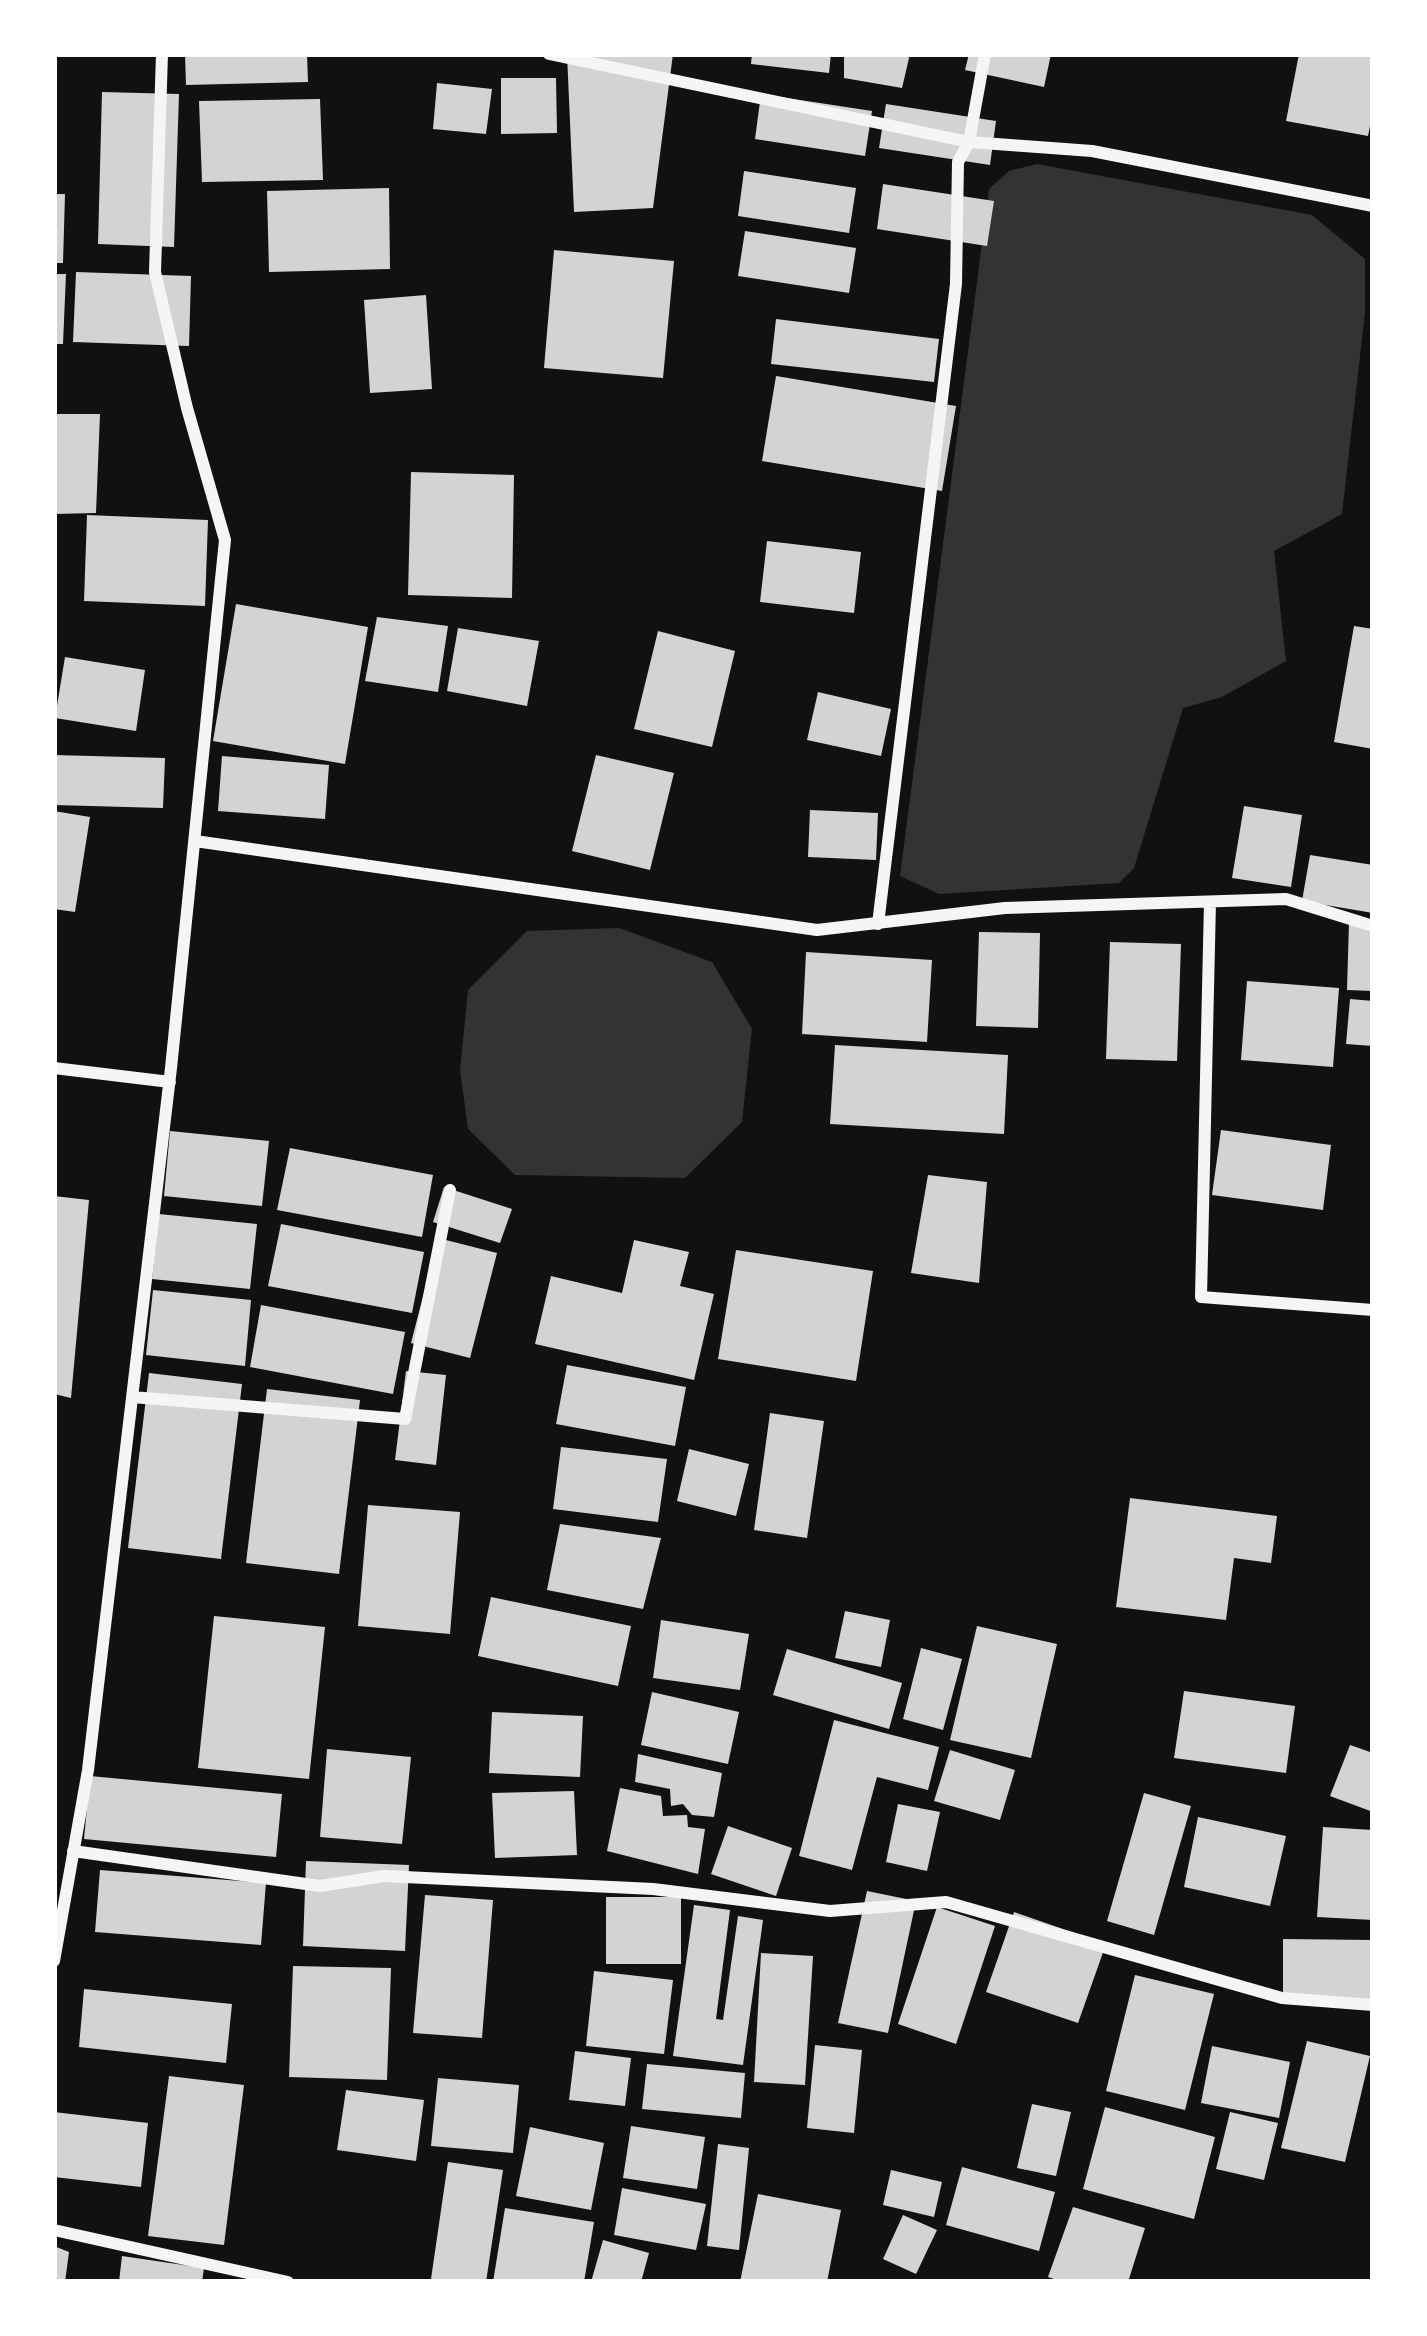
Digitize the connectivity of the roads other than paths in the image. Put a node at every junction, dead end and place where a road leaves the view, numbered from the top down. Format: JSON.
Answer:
{"nodes":[{"id":1,"x":162,"y":54,"type":"edge"},
{"id":2,"x":549,"y":54,"type":"edge"},
{"id":3,"x":985,"y":54,"type":"edge"},
{"id":4,"x":969,"y":142,"type":"junction"},
{"id":5,"x":1373,"y":206,"type":"edge"},
{"id":6,"x":195,"y":841,"type":"junction"},
{"id":7,"x":1210,"y":902,"type":"junction"},
{"id":8,"x":878,"y":924,"type":"junction"},
{"id":9,"x":1373,"y":926,"type":"edge"},
{"id":10,"x":54,"y":1068,"type":"edge"},
{"id":11,"x":170,"y":1082,"type":"junction"},
{"id":12,"x":450,"y":1190,"type":"dead end"},
{"id":13,"x":1373,"y":1310,"type":"edge"},
{"id":14,"x":133,"y":1397,"type":"junction"},
{"id":15,"x":74,"y":1850,"type":"junction"},
{"id":16,"x":54,"y":1961,"type":"edge"},
{"id":17,"x":1373,"y":2005,"type":"edge"},
{"id":18,"x":54,"y":2230,"type":"edge"},
{"id":19,"x":288,"y":2282,"type":"edge"}],
"edges":[{"from":1,"to":6,"type":"street"},
{"from":2,"to":4,"type":"street"},
{"from":3,"to":4,"type":"street"},
{"from":4,"to":5,"type":"street"},
{"from":4,"to":8,"type":"street"},
{"from":6,"to":8,"type":"street"},
{"from":6,"to":11,"type":"street"},
{"from":7,"to":8,"type":"street"},
{"from":7,"to":9,"type":"street"},
{"from":7,"to":13,"type":"street"},
{"from":10,"to":11,"type":"street"},
{"from":11,"to":14,"type":"street"},
{"from":12,"to":14,"type":"street"},
{"from":14,"to":15,"type":"street"},
{"from":15,"to":16,"type":"street"},
{"from":15,"to":17,"type":"street"},
{"from":18,"to":19,"type":"street"}]}
